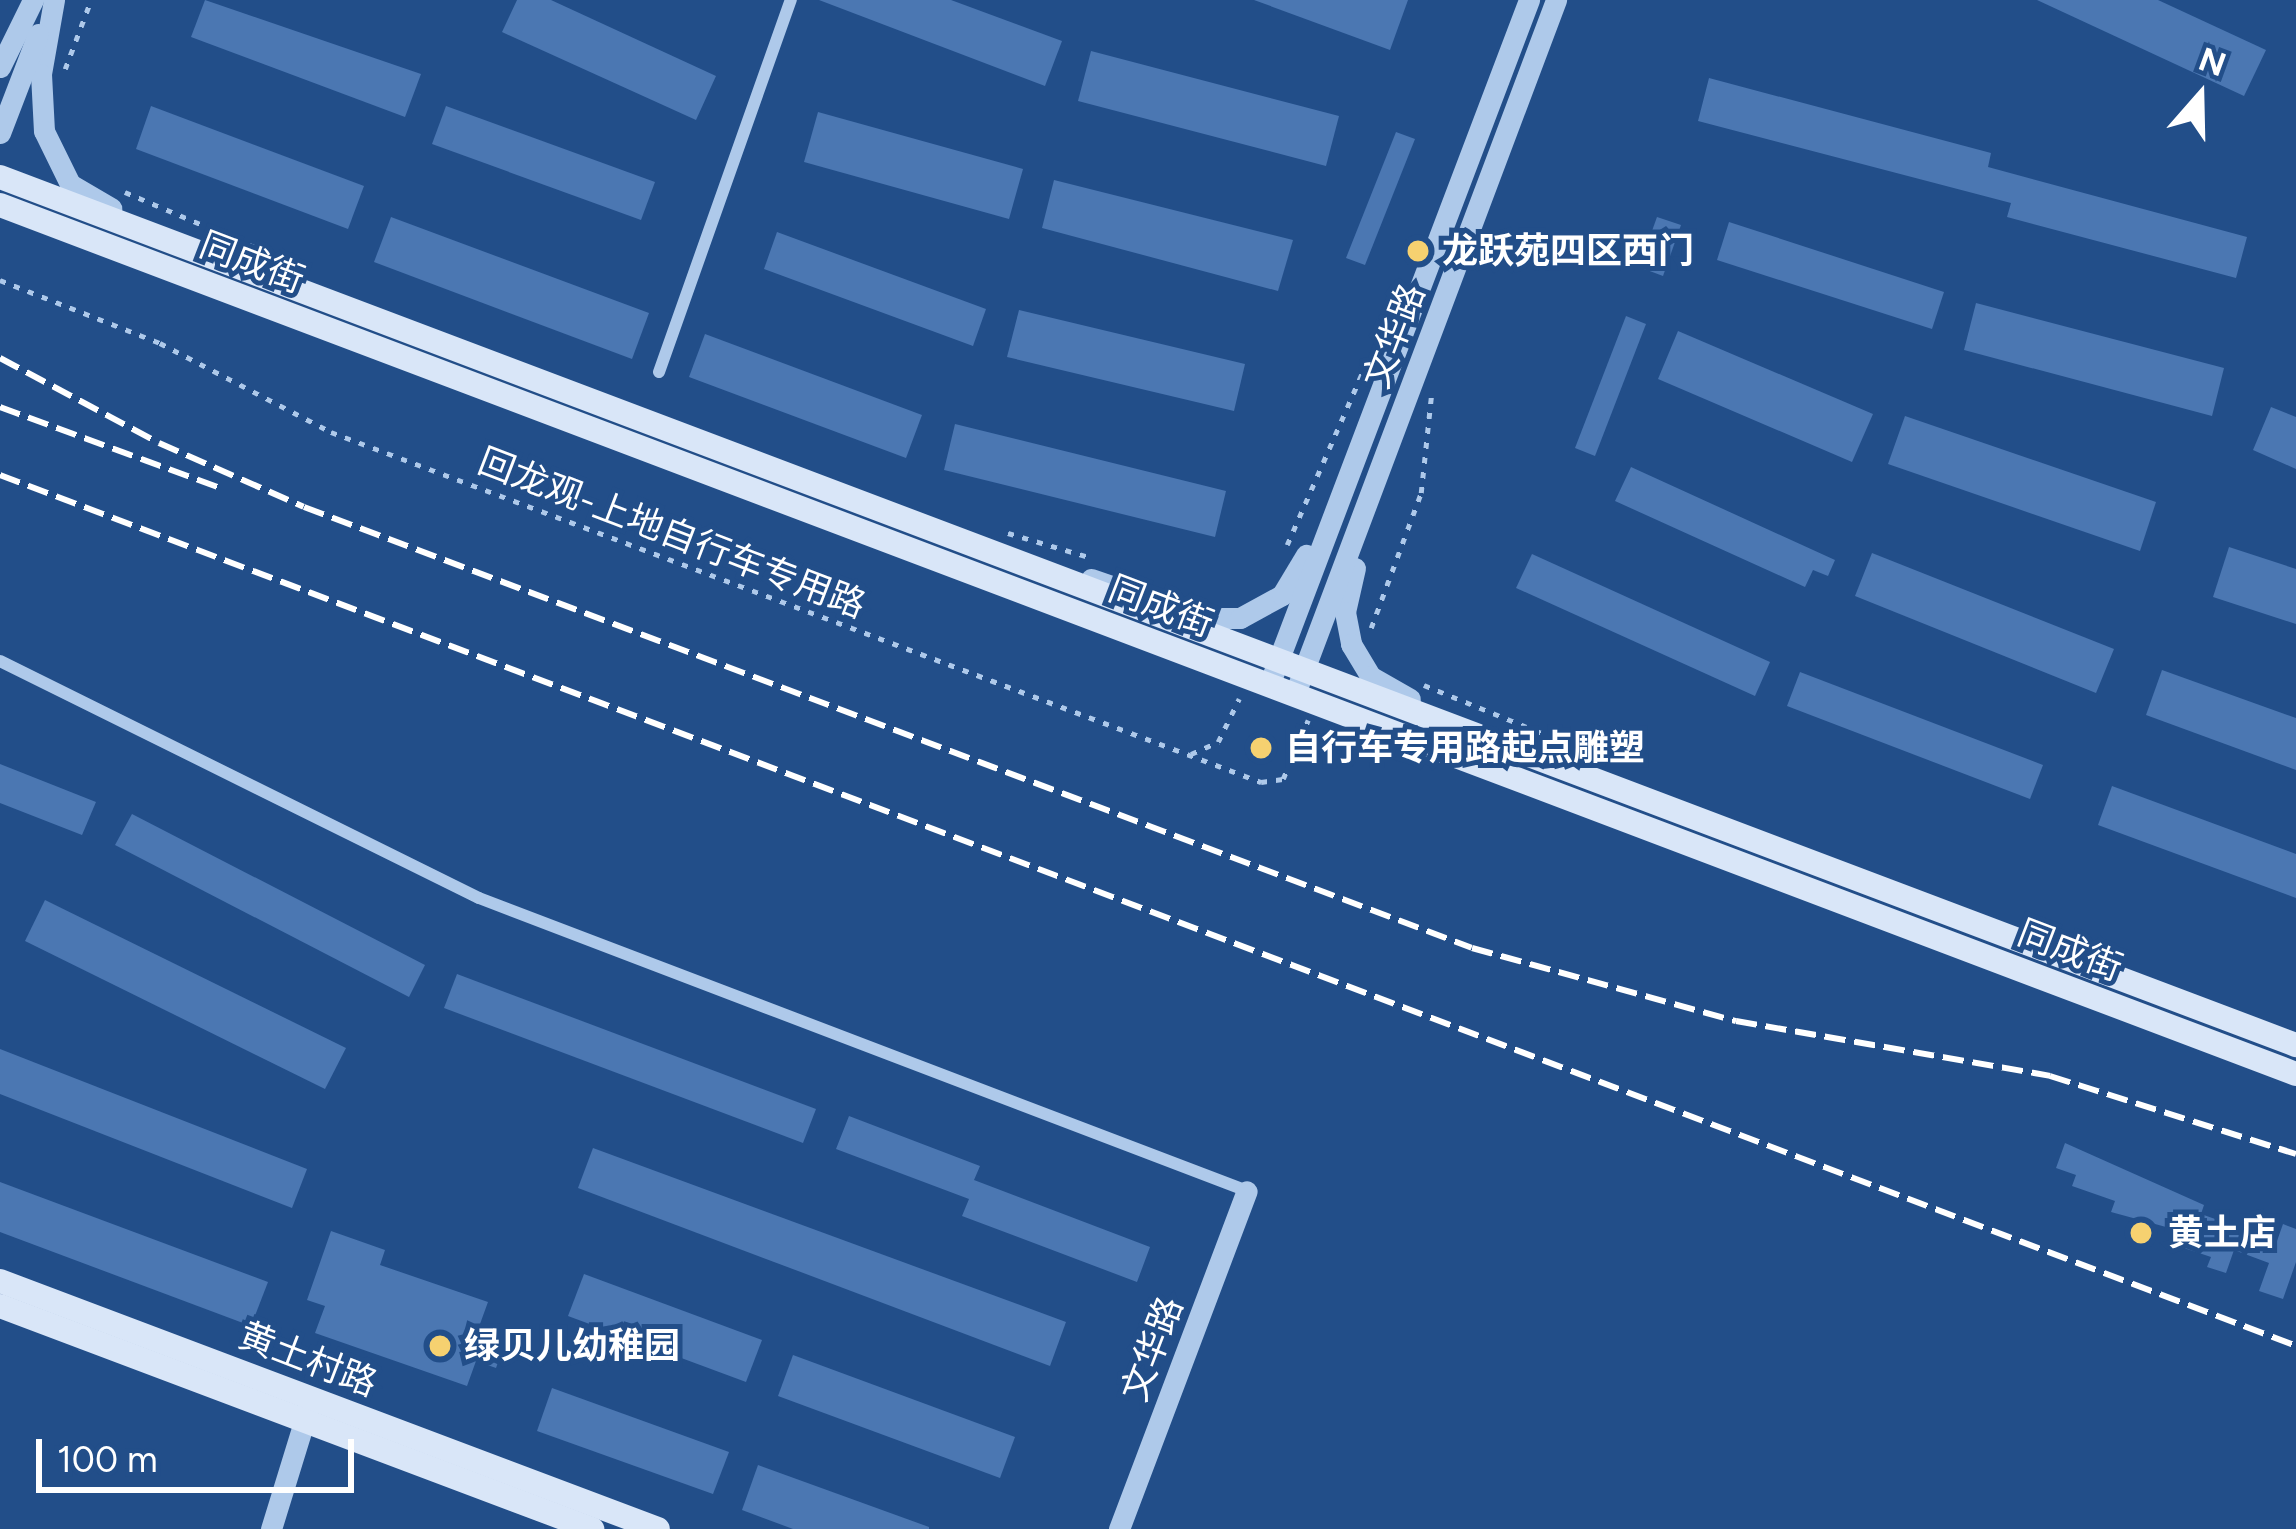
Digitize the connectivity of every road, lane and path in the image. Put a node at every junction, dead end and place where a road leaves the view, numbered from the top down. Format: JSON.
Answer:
{"nodes":[{"id":1,"x":33,"y":0,"type":"edge"},
{"id":2,"x":52,"y":0,"type":"edge"},
{"id":3,"x":91,"y":0,"type":"edge"},
{"id":4,"x":791,"y":0,"type":"edge"},
{"id":5,"x":1529,"y":0,"type":"edge"},
{"id":6,"x":1556,"y":0,"type":"edge"},
{"id":7,"x":0,"y":67,"type":"edge"},
{"id":8,"x":61,"y":83,"type":"dead end"},
{"id":9,"x":0,"y":133,"type":"edge"},
{"id":10,"x":0,"y":177,"type":"edge"},
{"id":11,"x":116,"y":189,"type":"dead end"},
{"id":12,"x":0,"y":206,"type":"edge"},
{"id":13,"x":273,"y":255,"type":"dead end"},
{"id":14,"x":0,"y":280,"type":"edge"},
{"id":15,"x":304,"y":292,"type":"junction"},
{"id":16,"x":1394,"y":357,"type":"junction"},
{"id":17,"x":1369,"y":359,"type":"dead end"},
{"id":18,"x":659,"y":372,"type":"dead end"},
{"id":19,"x":1435,"y":379,"type":"dead end"},
{"id":20,"x":1384,"y":457,"type":"junction"},
{"id":21,"x":998,"y":542,"type":"junction"},
{"id":22,"x":1282,"y":559,"type":"dead end"},
{"id":23,"x":1111,"y":566,"type":"dead end"},
{"id":24,"x":1372,"y":638,"type":"dead end"},
{"id":25,"x":0,"y":661,"type":"edge"},
{"id":26,"x":1279,"y":661,"type":"junction"},
{"id":27,"x":1304,"y":670,"type":"junction"},
{"id":28,"x":1411,"y":680,"type":"dead end"},
{"id":29,"x":1269,"y":686,"type":"junction"},
{"id":30,"x":1294,"y":695,"type":"junction"},
{"id":31,"x":1238,"y":701,"type":"dead end"},
{"id":32,"x":1305,"y":727,"type":"dead end"},
{"id":33,"x":1174,"y":751,"type":"junction"},
{"id":34,"x":1598,"y":770,"type":"junction"},
{"id":35,"x":2296,"y":1045,"type":"edge"},
{"id":36,"x":2296,"y":1074,"type":"edge"},
{"id":37,"x":1247,"y":1191,"type":"joint"},
{"id":38,"x":0,"y":1281,"type":"edge"},
{"id":39,"x":0,"y":1306,"type":"edge"},
{"id":40,"x":308,"y":1409,"type":"junction"},
{"id":41,"x":271,"y":1529,"type":"edge"},
{"id":42,"x":592,"y":1529,"type":"edge"},
{"id":43,"x":658,"y":1529,"type":"edge"},
{"id":44,"x":1120,"y":1529,"type":"edge"}],
"edges":[{"from":1,"to":7,"type":"street"},
{"from":2,"to":9,"type":"street"},
{"from":2,"to":15,"type":"street"},
{"from":3,"to":8,"type":"path"},
{"from":4,"to":18,"type":"street"},
{"from":5,"to":16,"type":"street","name":"文华路"},
{"from":6,"to":20,"type":"street","name":"文华路"},
{"from":10,"to":15,"type":"main road","name":"同成街"},
{"from":11,"to":13,"type":"path"},
{"from":12,"to":29,"type":"main road","name":"同成街"},
{"from":14,"to":33,"type":"path","name":"回龙观-上地自行车专用路"},
{"from":15,"to":21,"type":"main road","name":"同成街"},
{"from":16,"to":21,"type":"street"},
{"from":16,"to":26,"type":"street","name":"文华路"},
{"from":17,"to":22,"type":"path"},
{"from":19,"to":24,"type":"path"},
{"from":20,"to":27,"type":"street","name":"文华路"},
{"from":20,"to":34,"type":"street"},
{"from":21,"to":23,"type":"path"},
{"from":21,"to":26,"type":"main road","name":"同成街"},
{"from":25,"to":37,"type":"street"},
{"from":26,"to":27,"type":"main road","name":"同成街"},
{"from":26,"to":29,"type":"street","name":"文华路"},
{"from":27,"to":30,"type":"street","name":"文华路"},
{"from":27,"to":34,"type":"main road","name":"同成街"},
{"from":28,"to":34,"type":"path"},
{"from":29,"to":30,"type":"main road","name":"同成街"},
{"from":30,"to":36,"type":"main road","name":"同成街"},
{"from":31,"to":33,"type":"path"},
{"from":32,"to":33,"type":"path","name":"回龙观-上地自行车专用路"},
{"from":34,"to":35,"type":"main road","name":"同成街"},
{"from":37,"to":44,"type":"street","name":"文华路"},
{"from":38,"to":40,"type":"main road","name":"黄土村路"},
{"from":39,"to":40,"type":"main road","name":"黄土村路"},
{"from":40,"to":41,"type":"street"},
{"from":40,"to":42,"type":"main road","name":"黄土村路"},
{"from":40,"to":43,"type":"main road","name":"黄土村路"}]}
